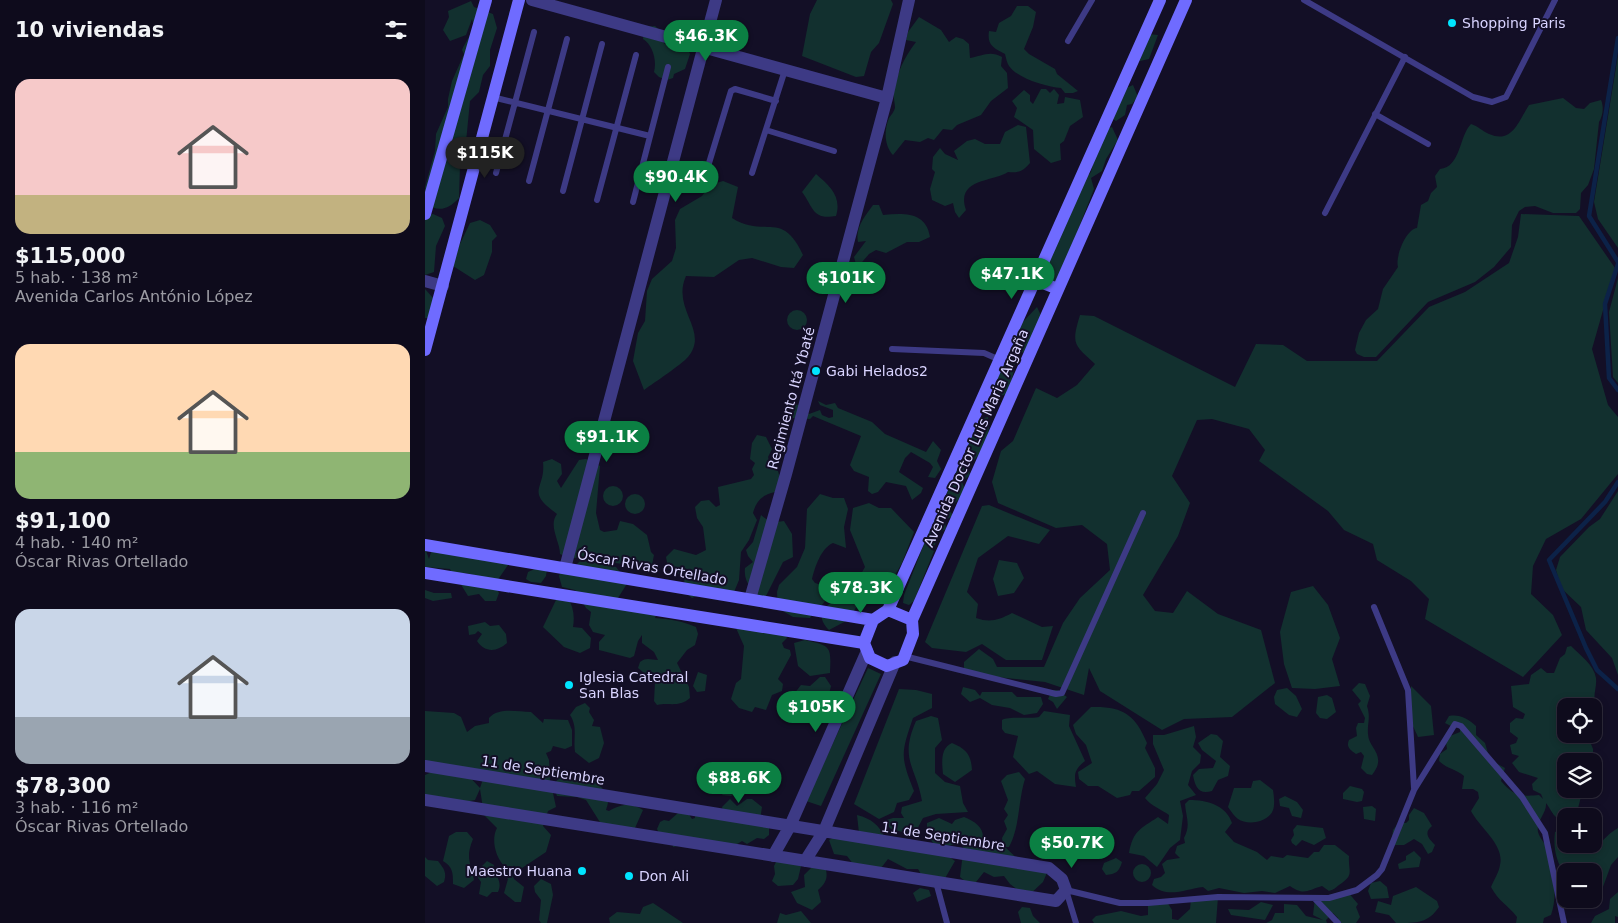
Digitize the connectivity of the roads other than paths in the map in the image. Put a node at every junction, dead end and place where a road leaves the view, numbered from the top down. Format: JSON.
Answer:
{"nodes":[{"id":1,"x":486,"y":0,"type":"edge"},
{"id":2,"x":519,"y":0,"type":"edge"},
{"id":3,"x":532,"y":0,"type":"edge"},
{"id":4,"x":716,"y":0,"type":"edge"},
{"id":5,"x":909,"y":0,"type":"edge"},
{"id":6,"x":1092,"y":0,"type":"edge"},
{"id":7,"x":1160,"y":0,"type":"edge"},
{"id":8,"x":1186,"y":0,"type":"edge"},
{"id":9,"x":1304,"y":0,"type":"edge"},
{"id":10,"x":1555,"y":0,"type":"edge"},
{"id":11,"x":533,"y":32,"type":"dead end"},
{"id":12,"x":567,"y":39,"type":"dead end"},
{"id":13,"x":1068,"y":41,"type":"dead end"},
{"id":14,"x":602,"y":44,"type":"dead end"},
{"id":15,"x":703,"y":47,"type":"junction"},
{"id":16,"x":636,"y":55,"type":"dead end"},
{"id":17,"x":1405,"y":57,"type":"junction"},
{"id":18,"x":669,"y":67,"type":"dead end"},
{"id":19,"x":785,"y":70,"type":"junction"},
{"id":20,"x":492,"y":97,"type":"junction"},
{"id":21,"x":887,"y":98,"type":"junction"},
{"id":22,"x":775,"y":101,"type":"junction"},
{"id":23,"x":515,"y":104,"type":"junction"},
{"id":24,"x":547,"y":112,"type":"junction"},
{"id":25,"x":1375,"y":114,"type":"junction"},
{"id":26,"x":582,"y":120,"type":"junction"},
{"id":27,"x":616,"y":128,"type":"junction"},
{"id":28,"x":766,"y":130,"type":"junction"},
{"id":29,"x":649,"y":136,"type":"junction"},
{"id":30,"x":1428,"y":144,"type":"dead end"},
{"id":31,"x":834,"y":150,"type":"dead end"},
{"id":32,"x":709,"y":163,"type":"dead end"},
{"id":33,"x":496,"y":173,"type":"dead end"},
{"id":34,"x":751,"y":173,"type":"dead end"},
{"id":35,"x":529,"y":181,"type":"dead end"},
{"id":36,"x":563,"y":190,"type":"dead end"},
{"id":37,"x":597,"y":200,"type":"dead end"},
{"id":38,"x":633,"y":202,"type":"dead end"},
{"id":39,"x":1325,"y":213,"type":"dead end"},
{"id":40,"x":425,"y":214,"type":"edge"},
{"id":41,"x":1035,"y":280,"type":"junction"},
{"id":42,"x":425,"y":281,"type":"edge"},
{"id":43,"x":443,"y":286,"type":"junction"},
{"id":44,"x":1058,"y":289,"type":"junction"},
{"id":45,"x":892,"y":348,"type":"dead end"},
{"id":46,"x":425,"y":350,"type":"edge"},
{"id":47,"x":1000,"y":360,"type":"junction"},
{"id":48,"x":1143,"y":513,"type":"dead end"},
{"id":49,"x":425,"y":545,"type":"edge"},
{"id":50,"x":565,"y":568,"type":"junction"},
{"id":51,"x":425,"y":573,"type":"edge"},
{"id":52,"x":750,"y":599,"type":"junction"},
{"id":53,"x":1374,"y":607,"type":"dead end"},
{"id":54,"x":888,"y":610,"type":"junction"},
{"id":55,"x":873,"y":620,"type":"junction"},
{"id":56,"x":912,"y":620,"type":"junction"},
{"id":57,"x":866,"y":647,"type":"junction"},
{"id":58,"x":900,"y":659,"type":"junction"},
{"id":59,"x":425,"y":766,"type":"edge"},
{"id":60,"x":1414,"y":790,"type":"junction"},
{"id":61,"x":425,"y":800,"type":"edge"},
{"id":62,"x":790,"y":826,"type":"junction"},
{"id":63,"x":824,"y":832,"type":"junction"},
{"id":64,"x":773,"y":856,"type":"junction"},
{"id":65,"x":805,"y":861,"type":"junction"},
{"id":66,"x":936,"y":882,"type":"junction"},
{"id":67,"x":1066,"y":890,"type":"junction"},
{"id":68,"x":1315,"y":899,"type":"junction"},
{"id":69,"x":947,"y":923,"type":"edge"},
{"id":70,"x":1076,"y":923,"type":"edge"},
{"id":71,"x":1338,"y":923,"type":"edge"},
{"id":72,"x":1564,"y":923,"type":"edge"}],
"edges":[{"from":1,"to":40,"type":"street"},
{"from":2,"to":20,"type":"street"},
{"from":3,"to":15,"type":"street"},
{"from":4,"to":15,"type":"street"},
{"from":5,"to":21,"type":"street","name":"Regimiento Itá Ybaté"},
{"from":6,"to":13,"type":"lane"},
{"from":7,"to":41,"type":"street","name":"Avenida Doctor Luis Maria Argaña"},
{"from":8,"to":44,"type":"street","name":"Avenida Doctor Luis Maria Argaña"},
{"from":9,"to":17,"type":"lane"},
{"from":10,"to":17,"type":"lane"},
{"from":11,"to":23,"type":"lane"},
{"from":12,"to":24,"type":"lane"},
{"from":14,"to":26,"type":"lane"},
{"from":15,"to":19,"type":"street"},
{"from":15,"to":50,"type":"street"},
{"from":16,"to":27,"type":"lane"},
{"from":17,"to":25,"type":"lane"},
{"from":18,"to":29,"type":"lane"},
{"from":19,"to":21,"type":"street"},
{"from":19,"to":22,"type":"lane"},
{"from":20,"to":23,"type":"lane"},
{"from":20,"to":43,"type":"street"},
{"from":21,"to":52,"type":"street","name":"Regimiento Itá Ybaté"},
{"from":22,"to":28,"type":"lane"},
{"from":22,"to":32,"type":"lane"},
{"from":23,"to":24,"type":"lane"},
{"from":23,"to":33,"type":"lane"},
{"from":24,"to":26,"type":"lane"},
{"from":24,"to":35,"type":"lane"},
{"from":25,"to":30,"type":"lane"},
{"from":25,"to":39,"type":"lane"},
{"from":26,"to":27,"type":"lane"},
{"from":26,"to":36,"type":"lane"},
{"from":27,"to":29,"type":"lane"},
{"from":27,"to":37,"type":"lane"},
{"from":28,"to":31,"type":"lane"},
{"from":28,"to":34,"type":"lane"},
{"from":29,"to":38,"type":"lane"},
{"from":41,"to":44,"type":"street"},
{"from":41,"to":47,"type":"street","name":"Avenida Doctor Luis Maria Argaña"},
{"from":42,"to":43,"type":"street"},
{"from":43,"to":46,"type":"street"},
{"from":44,"to":56,"type":"street","name":"Avenida Doctor Luis Maria Argaña"},
{"from":45,"to":47,"type":"lane"},
{"from":47,"to":54,"type":"street","name":"Avenida Doctor Luis Maria Argaña"},
{"from":48,"to":58,"type":"lane"},
{"from":49,"to":50,"type":"street","name":"Óscar Rivas Ortellado"},
{"from":50,"to":52,"type":"street","name":"Óscar Rivas Ortellado"},
{"from":51,"to":57,"type":"street"},
{"from":52,"to":55,"type":"street","name":"Óscar Rivas Ortellado"},
{"from":53,"to":60,"type":"lane"},
{"from":54,"to":55,"type":"street"},
{"from":54,"to":56,"type":"street"},
{"from":55,"to":57,"type":"street"},
{"from":56,"to":58,"type":"street","name":"Avenida Doctor Luis Maria Argaña"},
{"from":57,"to":58,"type":"street"},
{"from":57,"to":62,"type":"street"},
{"from":58,"to":63,"type":"street"},
{"from":59,"to":62,"type":"street","name":"11 de Septiembre"},
{"from":60,"to":68,"type":"lane"},
{"from":60,"to":72,"type":"lane"},
{"from":61,"to":64,"type":"street"},
{"from":62,"to":63,"type":"street","name":"11 de Septiembre"},
{"from":62,"to":64,"type":"street"},
{"from":63,"to":65,"type":"street"},
{"from":63,"to":67,"type":"street","name":"11 de Septiembre"},
{"from":64,"to":65,"type":"street"},
{"from":65,"to":66,"type":"street"},
{"from":66,"to":67,"type":"street"},
{"from":66,"to":69,"type":"lane"},
{"from":67,"to":68,"type":"lane"},
{"from":67,"to":70,"type":"lane"},
{"from":68,"to":71,"type":"lane"}]}
